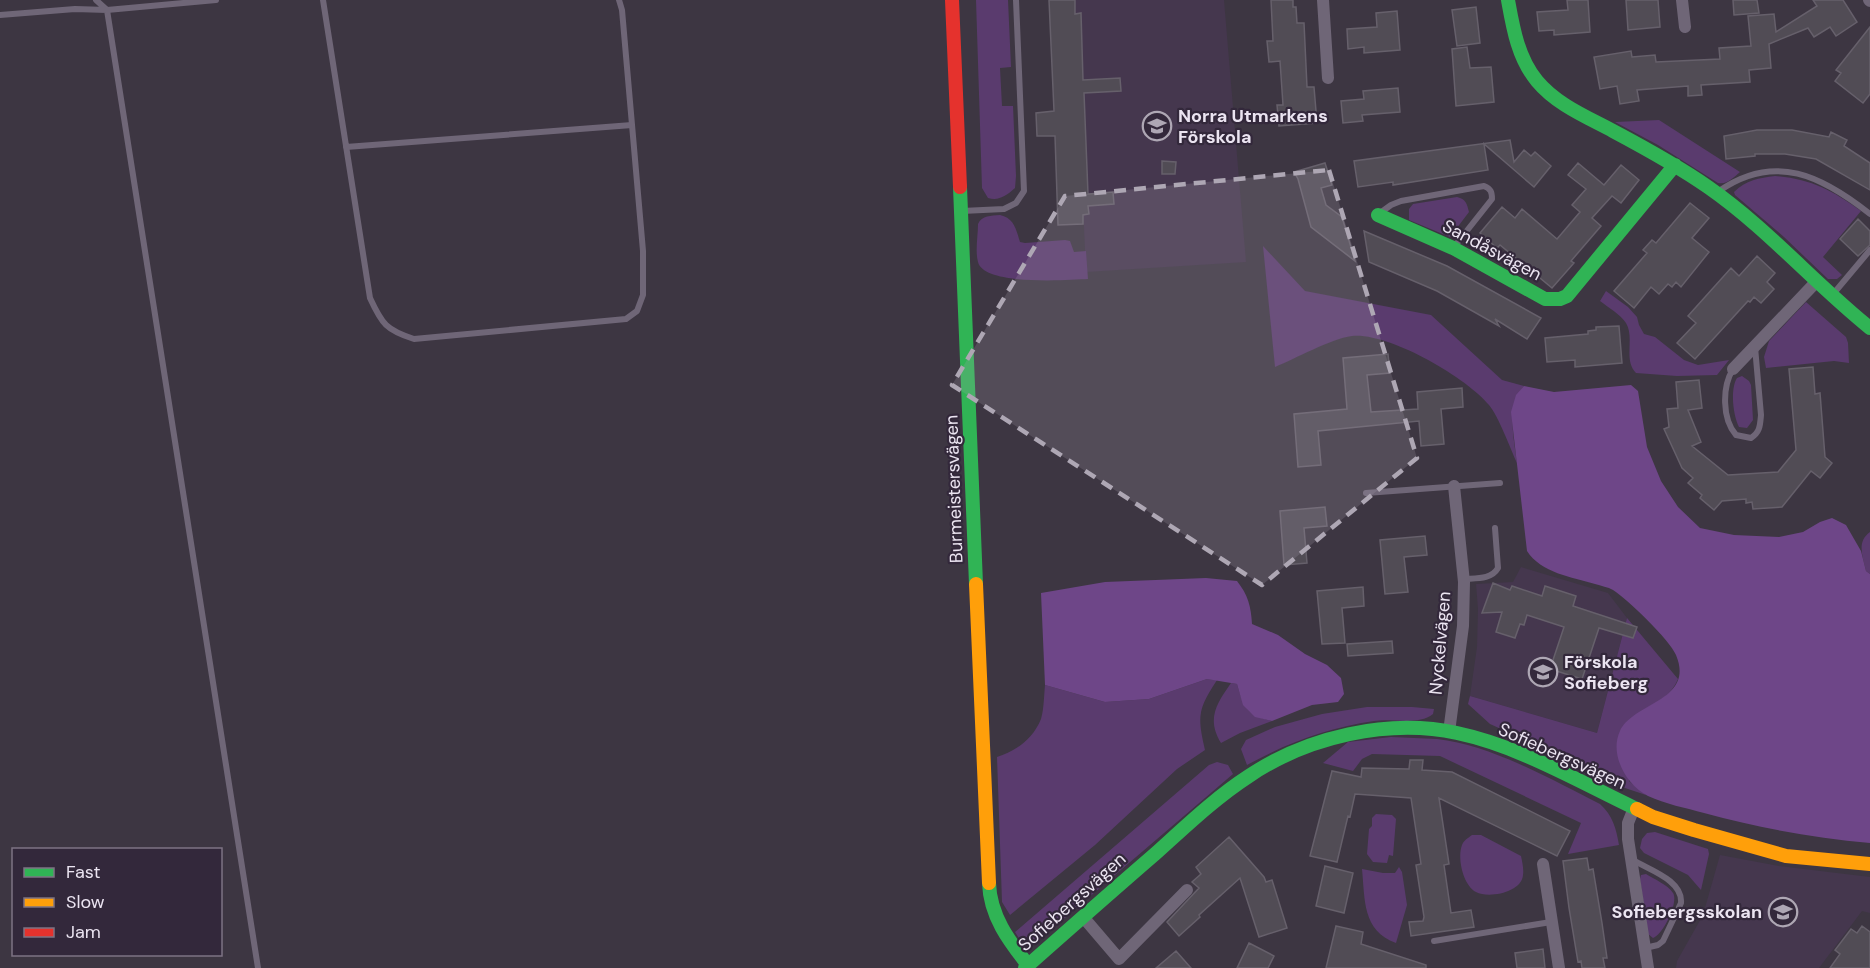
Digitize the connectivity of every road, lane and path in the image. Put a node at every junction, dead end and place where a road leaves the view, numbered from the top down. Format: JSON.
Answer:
{"nodes":[{"id":1,"x":96,"y":0,"type":"edge"},
{"id":2,"x":216,"y":0,"type":"edge"},
{"id":3,"x":323,"y":0,"type":"edge"},
{"id":4,"x":619,"y":0,"type":"edge"},
{"id":5,"x":952,"y":0,"type":"edge"},
{"id":6,"x":1016,"y":0,"type":"edge"},
{"id":7,"x":1323,"y":0,"type":"edge"},
{"id":8,"x":1508,"y":0,"type":"edge"},
{"id":9,"x":1682,"y":0,"type":"edge"},
{"id":10,"x":108,"y":9,"type":"junction"},
{"id":11,"x":0,"y":15,"type":"edge"},
{"id":12,"x":1685,"y":27,"type":"dead end"},
{"id":13,"x":1328,"y":78,"type":"dead end"},
{"id":14,"x":632,"y":125,"type":"junction"},
{"id":15,"x":346,"y":147,"type":"junction"},
{"id":16,"x":1675,"y":165,"type":"junction"},
{"id":17,"x":1716,"y":193,"type":"junction"},
{"id":18,"x":961,"y":211,"type":"junction"},
{"id":19,"x":1870,"y":213,"type":"edge"},
{"id":20,"x":1378,"y":215,"type":"joint"},
{"id":21,"x":1454,"y":248,"type":"junction"},
{"id":22,"x":1870,"y":250,"type":"edge"},
{"id":23,"x":1817,"y":281,"type":"junction"},
{"id":24,"x":1833,"y":295,"type":"junction"},
{"id":25,"x":1870,"y":328,"type":"edge"},
{"id":26,"x":1755,"y":346,"type":"junction"},
{"id":27,"x":1733,"y":369,"type":"joint"},
{"id":28,"x":1500,"y":483,"type":"dead end"},
{"id":29,"x":1454,"y":486,"type":"junction"},
{"id":30,"x":1366,"y":493,"type":"dead end"},
{"id":31,"x":1495,"y":528,"type":"dead end"},
{"id":32,"x":1463,"y":579,"type":"junction"},
{"id":33,"x":1449,"y":732,"type":"junction"},
{"id":34,"x":1634,"y":808,"type":"junction"},
{"id":35,"x":1632,"y":860,"type":"junction"},
{"id":36,"x":1543,"y":864,"type":"dead end"},
{"id":37,"x":1870,"y":864,"type":"edge"},
{"id":38,"x":1187,"y":890,"type":"dead end"},
{"id":39,"x":1084,"y":918,"type":"junction"},
{"id":40,"x":1551,"y":922,"type":"junction"},
{"id":41,"x":1434,"y":941,"type":"dead end"},
{"id":42,"x":1645,"y":948,"type":"junction"},
{"id":43,"x":1026,"y":967,"type":"edge"},
{"id":44,"x":258,"y":968,"type":"edge"},
{"id":45,"x":1559,"y":968,"type":"edge"},
{"id":46,"x":1648,"y":968,"type":"edge"}],
"edges":[{"from":1,"to":10,"type":"lane"},
{"from":2,"to":10,"type":"lane"},
{"from":3,"to":15,"type":"lane"},
{"from":4,"to":14,"type":"lane"},
{"from":5,"to":18,"type":"street","name":"Burmeistersvägen"},
{"from":6,"to":18,"type":"lane"},
{"from":7,"to":13,"type":"street"},
{"from":8,"to":16,"type":"street"},
{"from":9,"to":12,"type":"street"},
{"from":10,"to":11,"type":"lane"},
{"from":10,"to":44,"type":"lane"},
{"from":14,"to":15,"type":"lane"},
{"from":14,"to":15,"type":"lane"},
{"from":16,"to":17,"type":"street"},
{"from":16,"to":21,"type":"street","name":"Sandåsvägen"},
{"from":17,"to":19,"type":"lane"},
{"from":17,"to":23,"type":"street"},
{"from":18,"to":43,"type":"street","name":"Burmeistersvägen"},
{"from":20,"to":21,"type":"street","name":"Sandåsvägen"},
{"from":20,"to":21,"type":"lane"},
{"from":22,"to":24,"type":"lane"},
{"from":23,"to":24,"type":"street"},
{"from":23,"to":26,"type":"street"},
{"from":24,"to":25,"type":"street"},
{"from":26,"to":27,"type":"street"},
{"from":26,"to":27,"type":"lane"},
{"from":28,"to":29,"type":"lane"},
{"from":29,"to":30,"type":"lane"},
{"from":29,"to":32,"type":"street","name":"Nyckelvägen"},
{"from":31,"to":32,"type":"lane"},
{"from":32,"to":33,"type":"street","name":"Nyckelvägen"},
{"from":33,"to":34,"type":"street","name":"Sofiebergsvägen"},
{"from":33,"to":39,"type":"street","name":"Sofiebergsvägen"},
{"from":34,"to":35,"type":"street"},
{"from":34,"to":37,"type":"street","name":"Sofiebergsvägen"},
{"from":35,"to":42,"type":"street"},
{"from":35,"to":42,"type":"lane"},
{"from":36,"to":40,"type":"street"},
{"from":38,"to":39,"type":"street"},
{"from":39,"to":43,"type":"street","name":"Sofiebergsvägen"},
{"from":40,"to":41,"type":"lane"},
{"from":40,"to":45,"type":"street"},
{"from":42,"to":46,"type":"street"}]}
